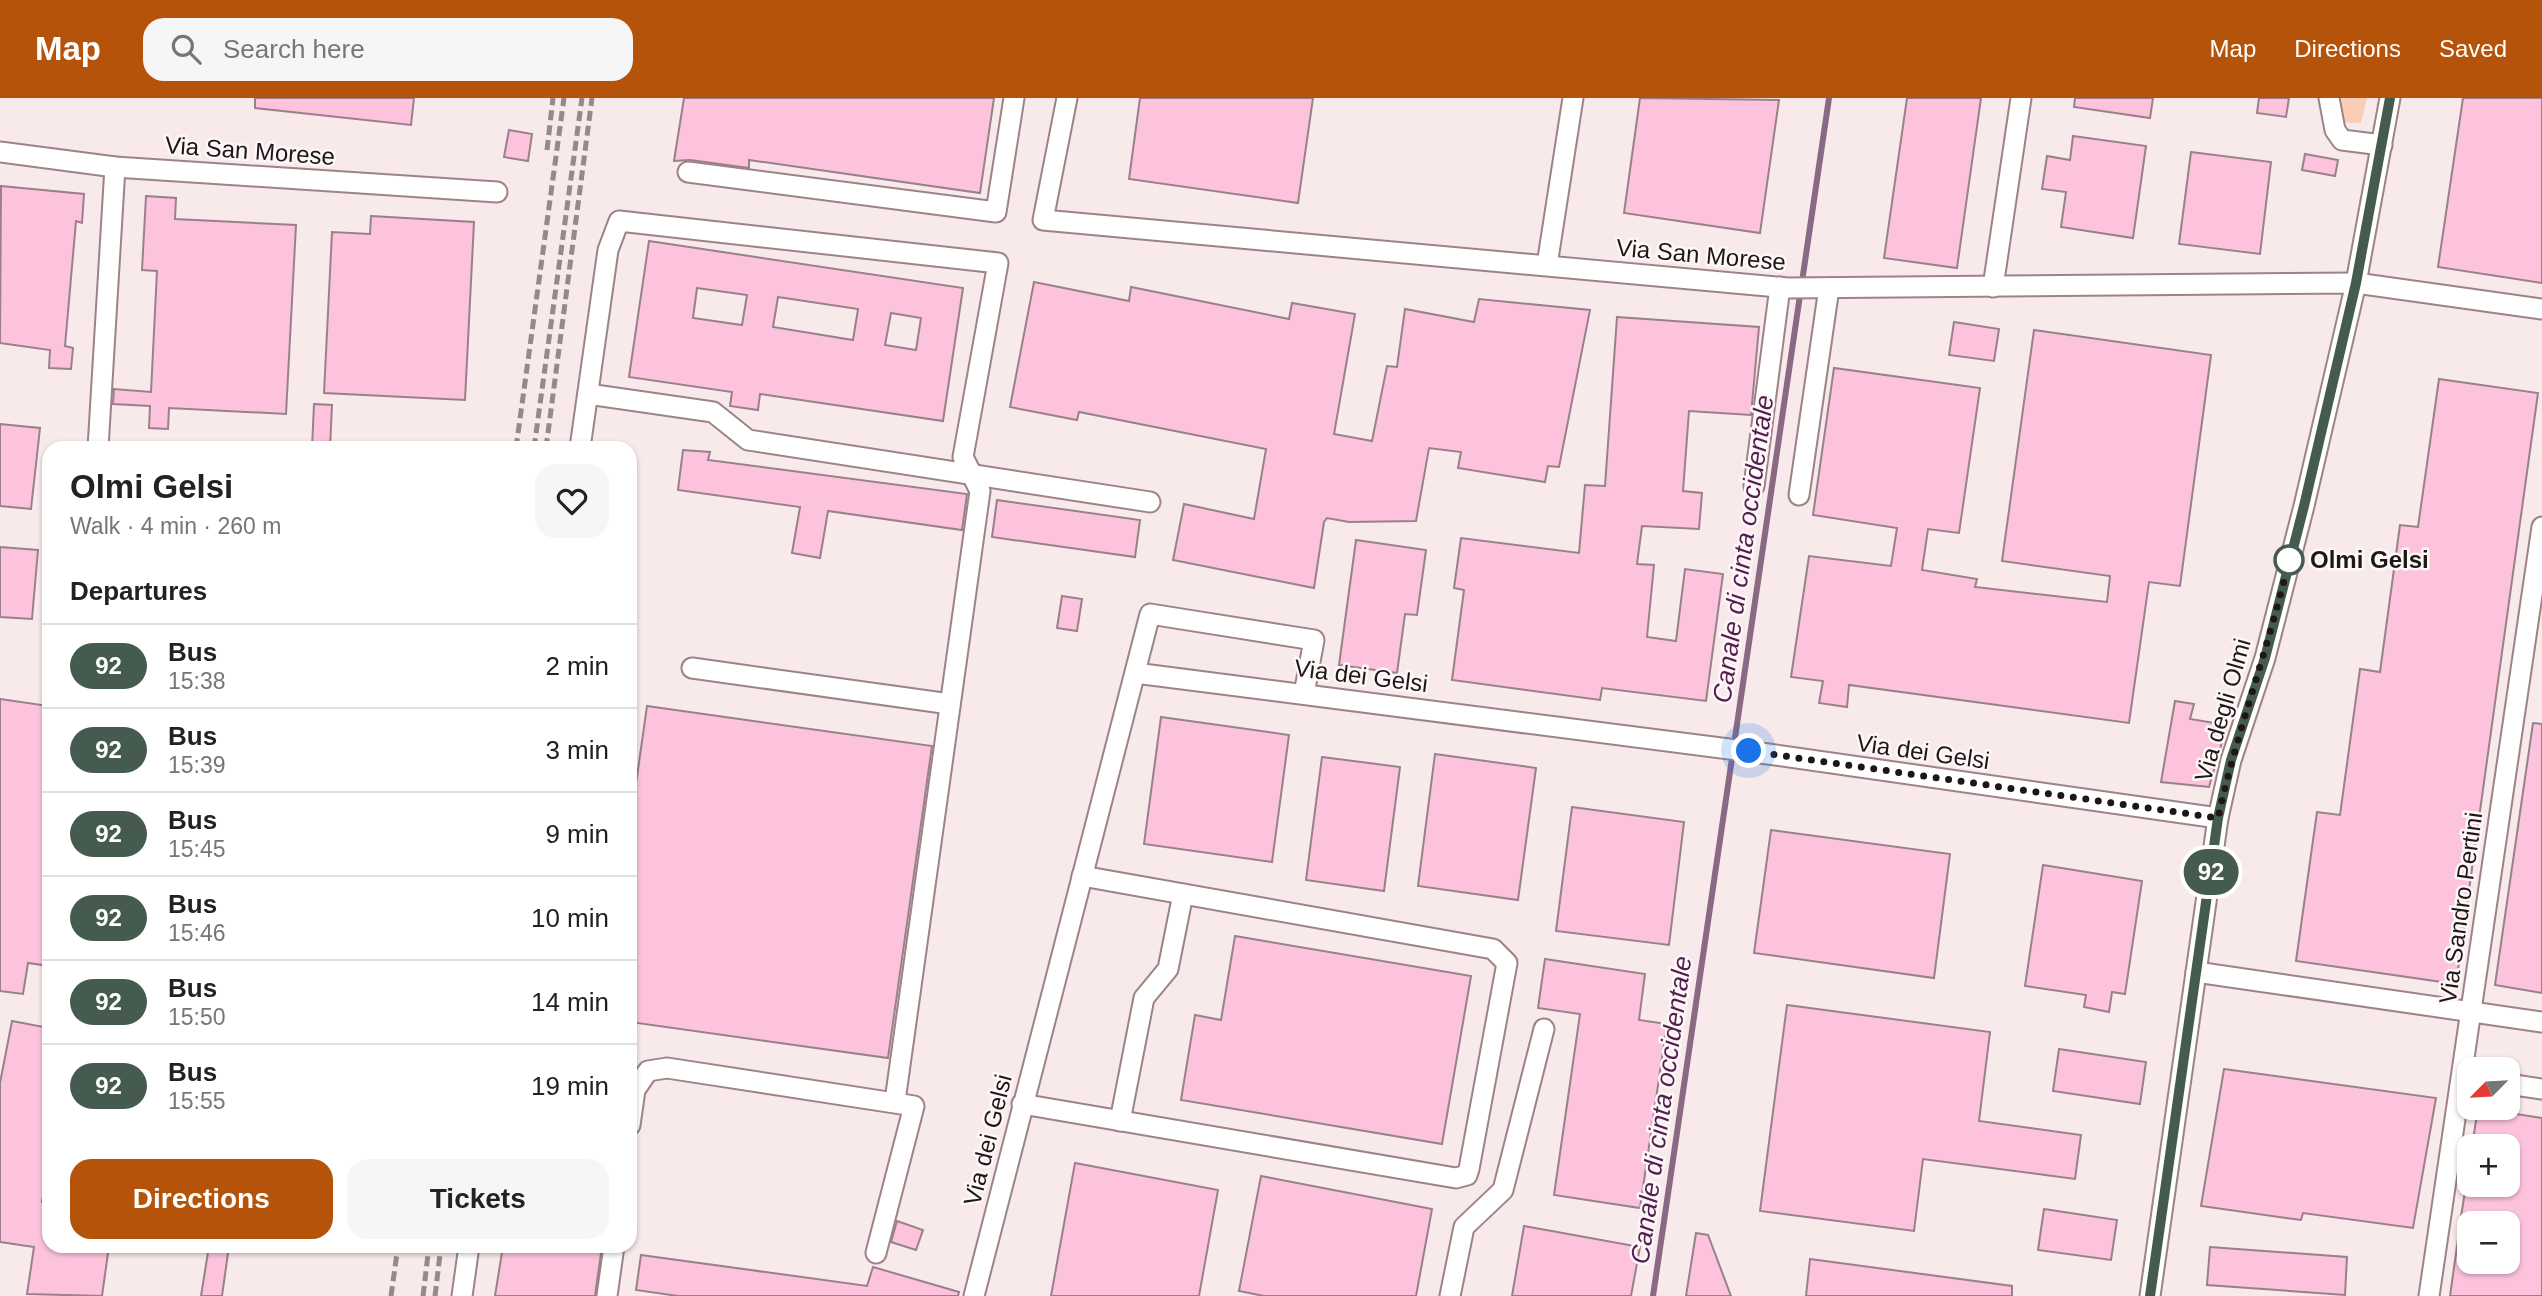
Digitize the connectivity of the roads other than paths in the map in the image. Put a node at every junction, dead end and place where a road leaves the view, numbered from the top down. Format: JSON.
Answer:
{"nodes":[{"id":1,"x":1014,"y":98,"type":"edge"},
{"id":2,"x":1067,"y":98,"type":"edge"},
{"id":3,"x":1573,"y":98,"type":"edge"},
{"id":4,"x":2021,"y":98,"type":"edge"},
{"id":5,"x":2329,"y":98,"type":"edge"},
{"id":6,"x":2390,"y":98,"type":"edge"},
{"id":7,"x":2382,"y":145,"type":"junction"},
{"id":8,"x":0,"y":152,"type":"edge"},
{"id":9,"x":115,"y":167,"type":"junction"},
{"id":10,"x":688,"y":172,"type":"dead end"},
{"id":11,"x":497,"y":192,"type":"dead end"},
{"id":12,"x":1547,"y":265,"type":"junction"},
{"id":13,"x":2356,"y":283,"type":"junction"},
{"id":14,"x":1784,"y":287,"type":"junction"},
{"id":15,"x":1993,"y":287,"type":"junction"},
{"id":16,"x":1826,"y":288,"type":"junction"},
{"id":17,"x":2542,"y":309,"type":"edge"},
{"id":18,"x":587,"y":394,"type":"junction"},
{"id":19,"x":98,"y":441,"type":"edge"},
{"id":20,"x":581,"y":441,"type":"edge"},
{"id":21,"x":971,"y":475,"type":"junction"},
{"id":22,"x":1754,"y":486,"type":"dead end"},
{"id":23,"x":1799,"y":495,"type":"dead end"},
{"id":24,"x":1150,"y":502,"type":"dead end"},
{"id":25,"x":2542,"y":527,"type":"edge"},
{"id":26,"x":692,"y":668,"type":"dead end"},
{"id":27,"x":1135,"y":673,"type":"junction"},
{"id":28,"x":1304,"y":694,"type":"junction"},
{"id":29,"x":950,"y":704,"type":"junction"},
{"id":30,"x":2218,"y":818,"type":"junction"},
{"id":31,"x":1082,"y":876,"type":"junction"},
{"id":32,"x":1183,"y":894,"type":"junction"},
{"id":33,"x":2196,"y":972,"type":"junction"},
{"id":34,"x":2471,"y":1011,"type":"junction"},
{"id":35,"x":2542,"y":1022,"type":"edge"},
{"id":36,"x":1544,"y":1029,"type":"dead end"},
{"id":37,"x":2467,"y":1057,"type":"edge"},
{"id":38,"x":2520,"y":1086,"type":"edge"},
{"id":39,"x":637,"y":1087,"type":"edge"},
{"id":40,"x":2542,"y":1089,"type":"edge"},
{"id":41,"x":895,"y":1101,"type":"junction"},
{"id":42,"x":1022,"y":1104,"type":"junction"},
{"id":43,"x":2458,"y":1120,"type":"edge"},
{"id":44,"x":1120,"y":1121,"type":"junction"},
{"id":45,"x":468,"y":1253,"type":"edge"},
{"id":46,"x":613,"y":1253,"type":"edge"},
{"id":47,"x":876,"y":1253,"type":"dead end"},
{"id":48,"x":462,"y":1296,"type":"edge"},
{"id":49,"x":607,"y":1296,"type":"edge"},
{"id":50,"x":974,"y":1296,"type":"edge"},
{"id":51,"x":1450,"y":1296,"type":"edge"},
{"id":52,"x":2150,"y":1296,"type":"edge"},
{"id":53,"x":2429,"y":1296,"type":"edge"}],
"edges":[{"from":1,"to":10,"type":"street"},
{"from":2,"to":12,"type":"street","name":"Via San Morese"},
{"from":3,"to":12,"type":"street"},
{"from":4,"to":15,"type":"street"},
{"from":5,"to":7,"type":"street"},
{"from":6,"to":7,"type":"street","name":"Via degli Olmi"},
{"from":7,"to":13,"type":"street","name":"Via degli Olmi"},
{"from":8,"to":9,"type":"street","name":"Via San Morese"},
{"from":9,"to":11,"type":"street","name":"Via San Morese"},
{"from":9,"to":19,"type":"street"},
{"from":12,"to":14,"type":"street","name":"Via San Morese"},
{"from":13,"to":15,"type":"street","name":"Via San Morese"},
{"from":13,"to":17,"type":"street","name":"Via San Morese"},
{"from":13,"to":30,"type":"street","name":"Via degli Olmi"},
{"from":14,"to":16,"type":"street","name":"Via San Morese"},
{"from":14,"to":22,"type":"street"},
{"from":15,"to":16,"type":"street","name":"Via San Morese"},
{"from":16,"to":23,"type":"street"},
{"from":18,"to":20,"type":"street"},
{"from":18,"to":21,"type":"street"},
{"from":18,"to":21,"type":"street"},
{"from":21,"to":24,"type":"street"},
{"from":21,"to":29,"type":"street"},
{"from":25,"to":34,"type":"street","name":"Via Sandro Pertini"},
{"from":26,"to":29,"type":"street"},
{"from":27,"to":28,"type":"street","name":"Via dei Gelsi"},
{"from":27,"to":28,"type":"street"},
{"from":27,"to":31,"type":"street","name":"Via dei Gelsi"},
{"from":28,"to":30,"type":"street","name":"Via dei Gelsi"},
{"from":29,"to":41,"type":"street"},
{"from":30,"to":33,"type":"street","name":"Via degli Olmi"},
{"from":31,"to":32,"type":"street"},
{"from":31,"to":42,"type":"street","name":"Via dei Gelsi"},
{"from":32,"to":44,"type":"street"},
{"from":32,"to":44,"type":"street"},
{"from":33,"to":34,"type":"street"},
{"from":33,"to":52,"type":"street","name":"Via degli Olmi"},
{"from":34,"to":35,"type":"street"},
{"from":34,"to":37,"type":"street","name":"Via Sandro Pertini"},
{"from":36,"to":51,"type":"street"},
{"from":38,"to":40,"type":"street"},
{"from":39,"to":41,"type":"street"},
{"from":41,"to":47,"type":"street"},
{"from":42,"to":44,"type":"street"},
{"from":42,"to":50,"type":"street","name":"Via dei Gelsi"},
{"from":43,"to":53,"type":"street","name":"Via Sandro Pertini"},
{"from":45,"to":48,"type":"street"},
{"from":46,"to":49,"type":"street"}]}
